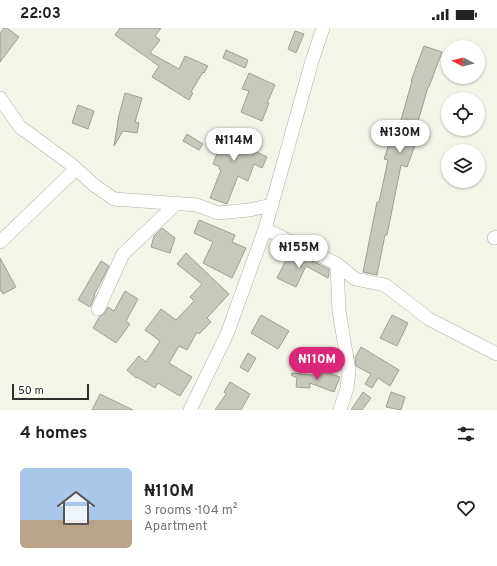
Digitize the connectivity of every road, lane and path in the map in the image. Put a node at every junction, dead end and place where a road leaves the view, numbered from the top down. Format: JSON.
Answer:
{"nodes":[{"id":1,"x":323,"y":28,"type":"edge"},
{"id":2,"x":0,"y":98,"type":"edge"},
{"id":3,"x":76,"y":169,"type":"junction"},
{"id":4,"x":177,"y":203,"type":"junction"},
{"id":5,"x":272,"y":204,"type":"junction"},
{"id":6,"x":265,"y":229,"type":"junction"},
{"id":7,"x":0,"y":242,"type":"edge"},
{"id":8,"x":337,"y":264,"type":"junction"},
{"id":9,"x":98,"y":310,"type":"dead end"},
{"id":10,"x":497,"y":354,"type":"edge"},
{"id":11,"x":190,"y":410,"type":"edge"},
{"id":12,"x":340,"y":410,"type":"edge"}],
"edges":[{"from":1,"to":5,"type":"street"},
{"from":2,"to":3,"type":"street"},
{"from":3,"to":4,"type":"street"},
{"from":3,"to":7,"type":"street"},
{"from":4,"to":5,"type":"street"},
{"from":4,"to":9,"type":"street"},
{"from":5,"to":6,"type":"street"},
{"from":6,"to":8,"type":"street"},
{"from":6,"to":11,"type":"street"},
{"from":8,"to":10,"type":"street"},
{"from":8,"to":12,"type":"street"}]}
